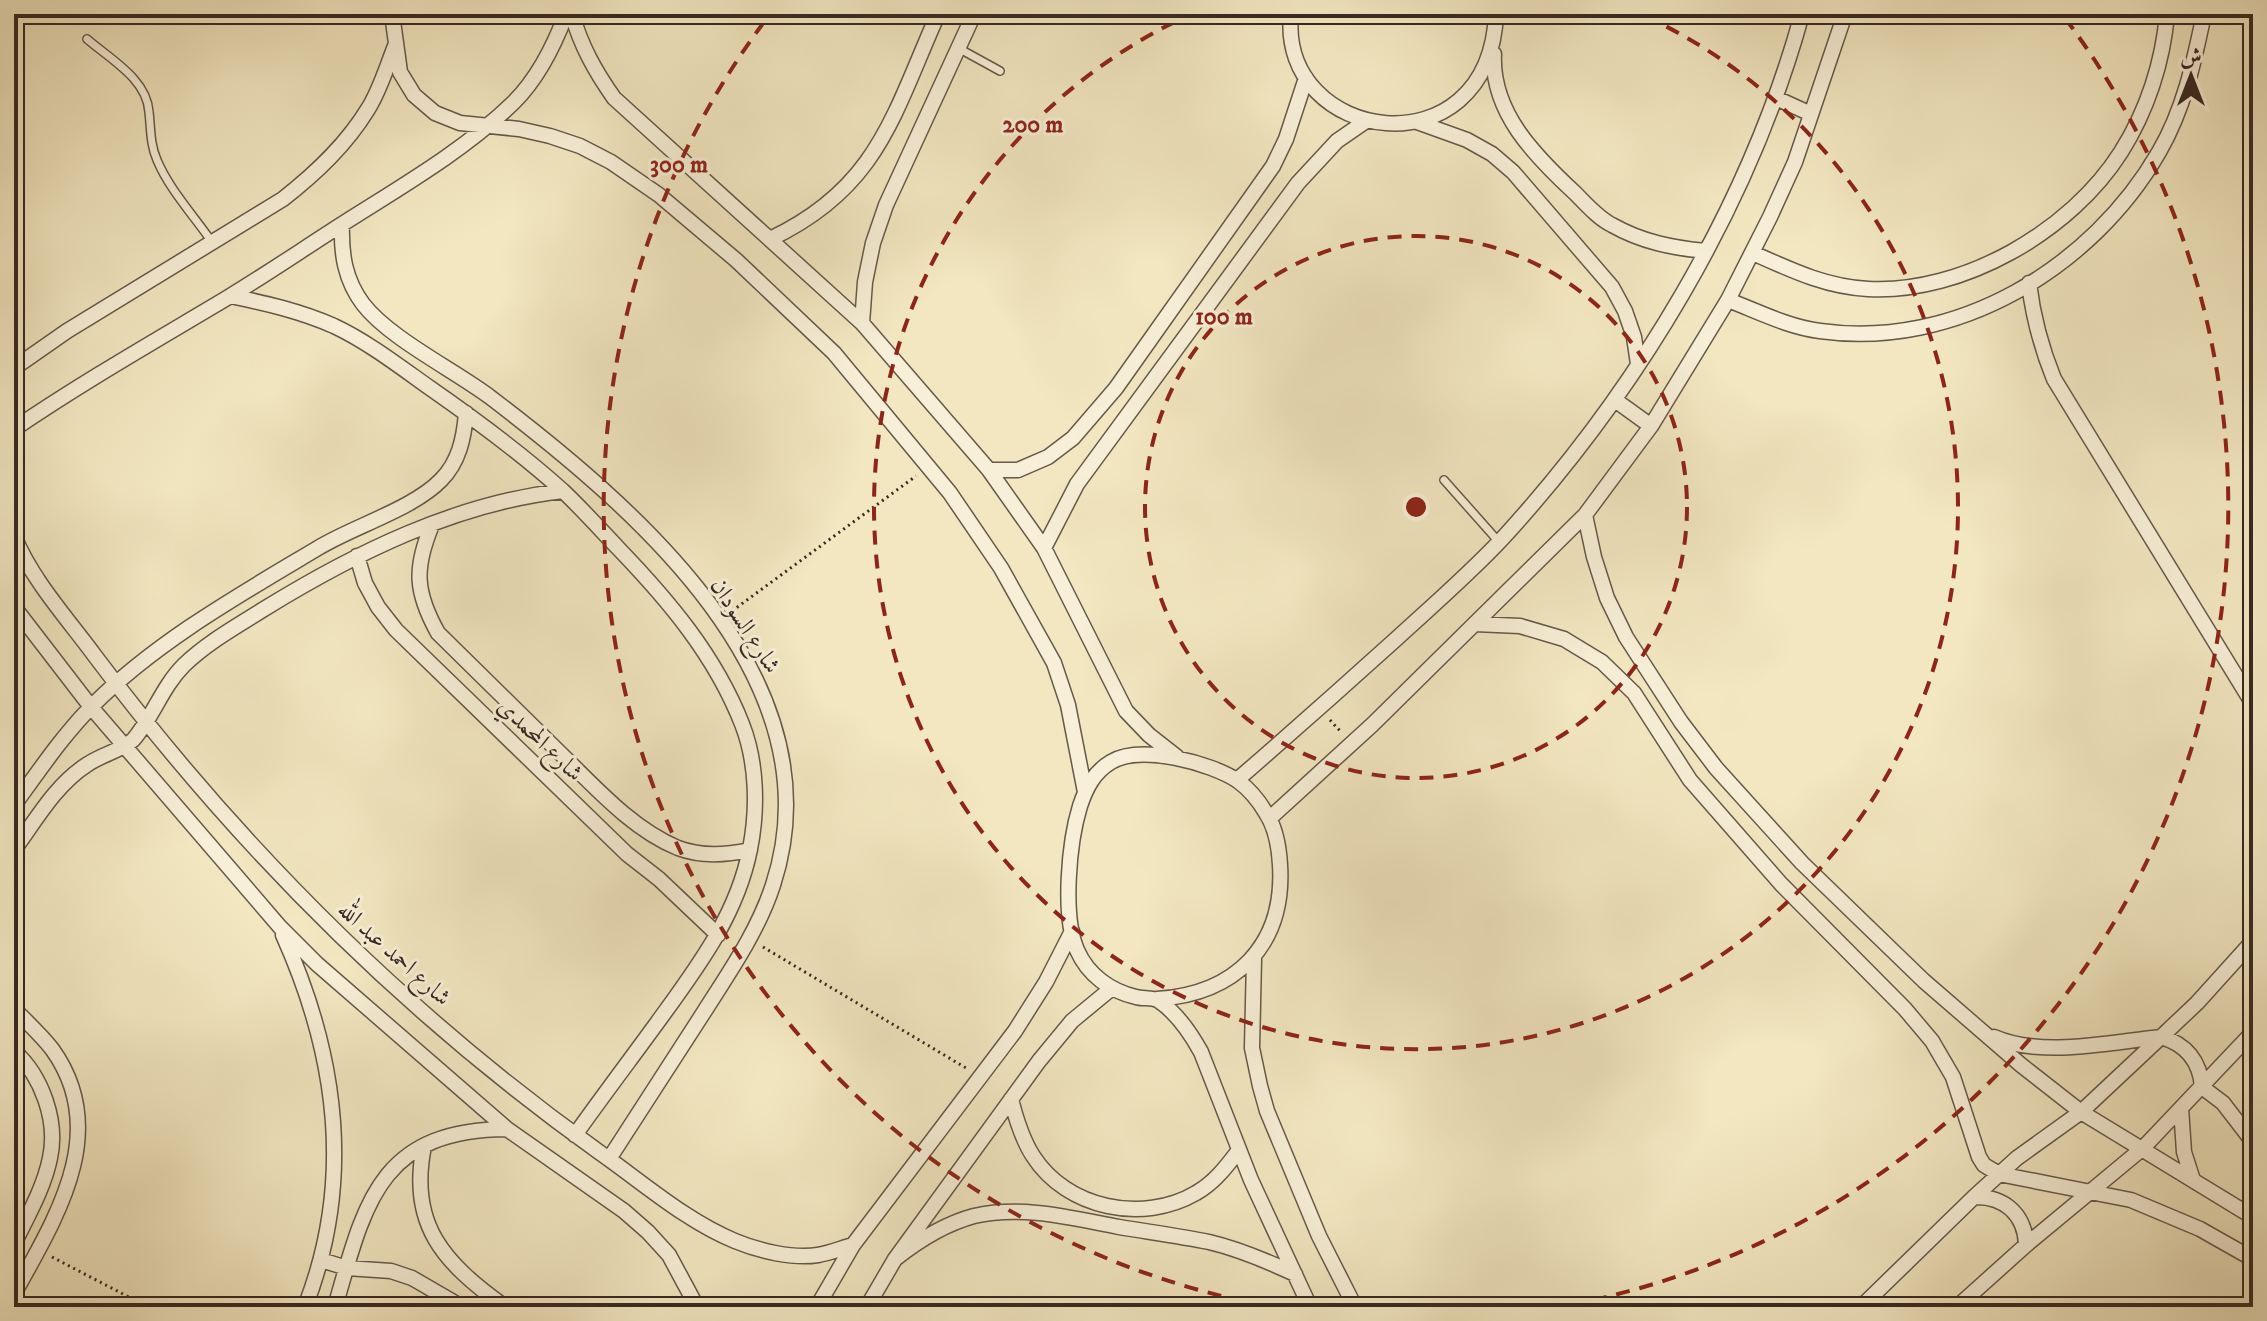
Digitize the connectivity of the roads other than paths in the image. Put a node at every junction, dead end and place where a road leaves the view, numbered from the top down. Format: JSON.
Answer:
{"nodes":[{"id":1,"x":392,"y":14,"type":"edge"},
{"id":2,"x":402,"y":14,"type":"edge"},
{"id":3,"x":569,"y":14,"type":"edge"},
{"id":4,"x":938,"y":14,"type":"edge"},
{"id":5,"x":974,"y":14,"type":"edge"},
{"id":6,"x":1291,"y":14,"type":"edge"},
{"id":7,"x":1496,"y":14,"type":"edge"},
{"id":8,"x":1802,"y":14,"type":"edge"},
{"id":9,"x":1845,"y":14,"type":"edge"},
{"id":10,"x":2167,"y":14,"type":"edge"},
{"id":11,"x":2204,"y":14,"type":"edge"},
{"id":12,"x":87,"y":39,"type":"dead end"},
{"id":13,"x":1495,"y":40,"type":"junction"},
{"id":14,"x":395,"y":46,"type":"junction"},
{"id":15,"x":960,"y":49,"type":"junction"},
{"id":16,"x":1000,"y":71,"type":"dead end"},
{"id":17,"x":1306,"y":78,"type":"junction"},
{"id":18,"x":1776,"y":98,"type":"junction"},
{"id":19,"x":1811,"y":114,"type":"junction"},
{"id":20,"x":1366,"y":121,"type":"junction"},
{"id":21,"x":1417,"y":122,"type":"junction"},
{"id":22,"x":487,"y":126,"type":"junction"},
{"id":23,"x":342,"y":225,"type":"junction"},
{"id":24,"x":770,"y":239,"type":"junction"},
{"id":25,"x":213,"y":243,"type":"junction"},
{"id":26,"x":1706,"y":251,"type":"junction"},
{"id":27,"x":1753,"y":253,"type":"junction"},
{"id":28,"x":2029,"y":283,"type":"junction"},
{"id":29,"x":230,"y":296,"type":"junction"},
{"id":30,"x":1728,"y":300,"type":"junction"},
{"id":31,"x":862,"y":323,"type":"junction"},
{"id":32,"x":1638,"y":364,"type":"junction"},
{"id":33,"x":14,"y":368,"type":"edge"},
{"id":34,"x":1615,"y":400,"type":"junction"},
{"id":35,"x":466,"y":413,"type":"junction"},
{"id":36,"x":1651,"y":426,"type":"junction"},
{"id":37,"x":14,"y":429,"type":"edge"},
{"id":38,"x":989,"y":470,"type":"junction"},
{"id":39,"x":1444,"y":480,"type":"dead end"},
{"id":40,"x":563,"y":491,"type":"junction"},
{"id":41,"x":1585,"y":515,"type":"junction"},
{"id":42,"x":432,"y":525,"type":"junction"},
{"id":43,"x":14,"y":536,"type":"edge"},
{"id":44,"x":1499,"y":542,"type":"junction"},
{"id":45,"x":1044,"y":548,"type":"junction"},
{"id":46,"x":357,"y":556,"type":"junction"},
{"id":47,"x":14,"y":607,"type":"edge"},
{"id":48,"x":1475,"y":624,"type":"junction"},
{"id":49,"x":115,"y":683,"type":"junction"},
{"id":50,"x":2253,"y":704,"type":"edge"},
{"id":51,"x":91,"y":707,"type":"junction"},
{"id":52,"x":144,"y":723,"type":"junction"},
{"id":53,"x":125,"y":747,"type":"junction"},
{"id":54,"x":1181,"y":759,"type":"junction"},
{"id":55,"x":1237,"y":780,"type":"junction"},
{"id":56,"x":1085,"y":792,"type":"junction"},
{"id":57,"x":14,"y":805,"type":"edge"},
{"id":58,"x":1270,"y":818,"type":"junction"},
{"id":59,"x":14,"y":850,"type":"edge"},
{"id":60,"x":750,"y":850,"type":"junction"},
{"id":61,"x":280,"y":927,"type":"junction"},
{"id":62,"x":1072,"y":931,"type":"junction"},
{"id":63,"x":718,"y":935,"type":"junction"},
{"id":64,"x":2253,"y":941,"type":"edge"},
{"id":65,"x":1254,"y":958,"type":"junction"},
{"id":66,"x":1112,"y":988,"type":"junction"},
{"id":67,"x":1157,"y":999,"type":"junction"},
{"id":68,"x":14,"y":1009,"type":"edge"},
{"id":69,"x":1980,"y":1028,"type":"junction"},
{"id":70,"x":2253,"y":1032,"type":"edge"},
{"id":71,"x":2161,"y":1037,"type":"junction"},
{"id":72,"x":14,"y":1051,"type":"edge"},
{"id":73,"x":2202,"y":1087,"type":"junction"},
{"id":74,"x":1011,"y":1099,"type":"junction"},
{"id":75,"x":2181,"y":1108,"type":"junction"},
{"id":76,"x":2081,"y":1112,"type":"junction"},
{"id":77,"x":507,"y":1129,"type":"junction"},
{"id":78,"x":575,"y":1135,"type":"junction"},
{"id":79,"x":2253,"y":1142,"type":"edge"},
{"id":80,"x":424,"y":1146,"type":"junction"},
{"id":81,"x":2143,"y":1148,"type":"junction"},
{"id":82,"x":1239,"y":1150,"type":"junction"},
{"id":83,"x":609,"y":1159,"type":"junction"},
{"id":84,"x":1999,"y":1174,"type":"junction"},
{"id":85,"x":2193,"y":1180,"type":"junction"},
{"id":86,"x":2089,"y":1192,"type":"junction"},
{"id":87,"x":1974,"y":1197,"type":"junction"},
{"id":88,"x":2253,"y":1217,"type":"edge"},
{"id":89,"x":14,"y":1244,"type":"edge"},
{"id":90,"x":853,"y":1245,"type":"junction"},
{"id":91,"x":2026,"y":1245,"type":"junction"},
{"id":92,"x":895,"y":1259,"type":"junction"},
{"id":93,"x":2253,"y":1259,"type":"edge"},
{"id":94,"x":321,"y":1260,"type":"junction"},
{"id":95,"x":347,"y":1268,"type":"junction"},
{"id":96,"x":1295,"y":1274,"type":"junction"},
{"id":97,"x":14,"y":1294,"type":"edge"},
{"id":98,"x":305,"y":1307,"type":"edge"},
{"id":99,"x":335,"y":1307,"type":"edge"},
{"id":100,"x":462,"y":1307,"type":"edge"},
{"id":101,"x":505,"y":1307,"type":"edge"},
{"id":102,"x":697,"y":1307,"type":"edge"},
{"id":103,"x":817,"y":1307,"type":"edge"},
{"id":104,"x":867,"y":1307,"type":"edge"},
{"id":105,"x":1310,"y":1307,"type":"edge"},
{"id":106,"x":1355,"y":1307,"type":"edge"},
{"id":107,"x":1861,"y":1307,"type":"edge"},
{"id":108,"x":1957,"y":1307,"type":"edge"}],
"edges":[{"from":1,"to":14,"type":"street"},
{"from":2,"to":14,"type":"street"},
{"from":3,"to":22,"type":"street"},
{"from":3,"to":24,"type":"street"},
{"from":4,"to":24,"type":"street"},
{"from":5,"to":15,"type":"street"},
{"from":6,"to":17,"type":"street"},
{"from":7,"to":13,"type":"street"},
{"from":8,"to":18,"type":"street"},
{"from":9,"to":19,"type":"street"},
{"from":10,"to":27,"type":"street"},
{"from":11,"to":28,"type":"street"},
{"from":12,"to":25,"type":"lane"},
{"from":13,"to":21,"type":"street"},
{"from":13,"to":26,"type":"street"},
{"from":14,"to":22,"type":"street"},
{"from":14,"to":25,"type":"street"},
{"from":15,"to":16,"type":"lane"},
{"from":15,"to":31,"type":"street"},
{"from":17,"to":20,"type":"street"},
{"from":17,"to":38,"type":"street"},
{"from":18,"to":19,"type":"street"},
{"from":18,"to":26,"type":"street"},
{"from":19,"to":27,"type":"street"},
{"from":20,"to":21,"type":"street"},
{"from":20,"to":45,"type":"street"},
{"from":21,"to":32,"type":"street"},
{"from":22,"to":23,"type":"street"},
{"from":22,"to":56,"type":"street"},
{"from":23,"to":29,"type":"street"},
{"from":23,"to":83,"type":"street","name":"شارع السودان"},
{"from":24,"to":31,"type":"street"},
{"from":25,"to":33,"type":"street"},
{"from":26,"to":32,"type":"street"},
{"from":27,"to":30,"type":"street"},
{"from":28,"to":30,"type":"street"},
{"from":28,"to":50,"type":"street"},
{"from":29,"to":35,"type":"street","name":"شارع السودان"},
{"from":29,"to":37,"type":"street"},
{"from":30,"to":36,"type":"street"},
{"from":31,"to":38,"type":"street"},
{"from":32,"to":34,"type":"street"},
{"from":34,"to":36,"type":"street"},
{"from":34,"to":44,"type":"street"},
{"from":35,"to":40,"type":"street","name":"شارع السودان"},
{"from":35,"to":49,"type":"street"},
{"from":36,"to":41,"type":"street"},
{"from":38,"to":45,"type":"street"},
{"from":39,"to":44,"type":"lane"},
{"from":40,"to":42,"type":"street"},
{"from":40,"to":60,"type":"street","name":"شارع السودان"},
{"from":41,"to":48,"type":"street"},
{"from":41,"to":69,"type":"street"},
{"from":42,"to":46,"type":"street"},
{"from":42,"to":60,"type":"street","name":"شارع المحمدي"},
{"from":43,"to":49,"type":"street","name":"شارع احمد عبد الله"},
{"from":44,"to":55,"type":"street"},
{"from":45,"to":54,"type":"street"},
{"from":46,"to":52,"type":"street"},
{"from":46,"to":63,"type":"street","name":"شارع المحمدي"},
{"from":47,"to":51,"type":"street"},
{"from":48,"to":58,"type":"street"},
{"from":48,"to":84,"type":"street"},
{"from":49,"to":51,"type":"street"},
{"from":49,"to":52,"type":"street","name":"شارع احمد عبد الله"},
{"from":51,"to":53,"type":"street"},
{"from":51,"to":57,"type":"street"},
{"from":52,"to":53,"type":"street"},
{"from":52,"to":78,"type":"street","name":"شارع احمد عبد الله"},
{"from":53,"to":59,"type":"street"},
{"from":53,"to":61,"type":"street"},
{"from":54,"to":55,"type":"street"},
{"from":54,"to":56,"type":"street"},
{"from":55,"to":58,"type":"street"},
{"from":56,"to":62,"type":"street"},
{"from":58,"to":65,"type":"street"},
{"from":60,"to":63,"type":"street","name":"شارع السودان"},
{"from":61,"to":77,"type":"street"},
{"from":61,"to":94,"type":"street"},
{"from":62,"to":66,"type":"street"},
{"from":62,"to":90,"type":"street"},
{"from":63,"to":78,"type":"street","name":"شارع السودان"},
{"from":64,"to":71,"type":"street"},
{"from":65,"to":67,"type":"street"},
{"from":65,"to":106,"type":"street"},
{"from":66,"to":67,"type":"street"},
{"from":66,"to":74,"type":"street"},
{"from":67,"to":82,"type":"street"},
{"from":68,"to":97,"type":"street"},
{"from":69,"to":71,"type":"street"},
{"from":69,"to":76,"type":"street"},
{"from":70,"to":73,"type":"street"},
{"from":71,"to":73,"type":"street"},
{"from":71,"to":76,"type":"street"},
{"from":72,"to":89,"type":"street"},
{"from":73,"to":75,"type":"street"},
{"from":73,"to":79,"type":"street"},
{"from":74,"to":82,"type":"street"},
{"from":74,"to":92,"type":"street"},
{"from":75,"to":81,"type":"street"},
{"from":75,"to":85,"type":"street"},
{"from":76,"to":81,"type":"street"},
{"from":76,"to":84,"type":"street"},
{"from":77,"to":80,"type":"street"},
{"from":77,"to":102,"type":"street"},
{"from":78,"to":83,"type":"street","name":"شارع احمد عبد الله"},
{"from":80,"to":95,"type":"street"},
{"from":80,"to":101,"type":"street"},
{"from":81,"to":85,"type":"street"},
{"from":81,"to":86,"type":"street"},
{"from":82,"to":96,"type":"street"},
{"from":83,"to":90,"type":"street","name":"شارع احمد عبد الله"},
{"from":84,"to":86,"type":"street"},
{"from":84,"to":87,"type":"street"},
{"from":85,"to":88,"type":"street"},
{"from":86,"to":91,"type":"street"},
{"from":86,"to":93,"type":"street"},
{"from":87,"to":91,"type":"street"},
{"from":87,"to":107,"type":"street"},
{"from":90,"to":103,"type":"street"},
{"from":91,"to":108,"type":"street"},
{"from":92,"to":96,"type":"street"},
{"from":92,"to":104,"type":"street"},
{"from":94,"to":95,"type":"street"},
{"from":94,"to":98,"type":"street"},
{"from":95,"to":99,"type":"street"},
{"from":95,"to":100,"type":"street"},
{"from":96,"to":105,"type":"street"}]}
